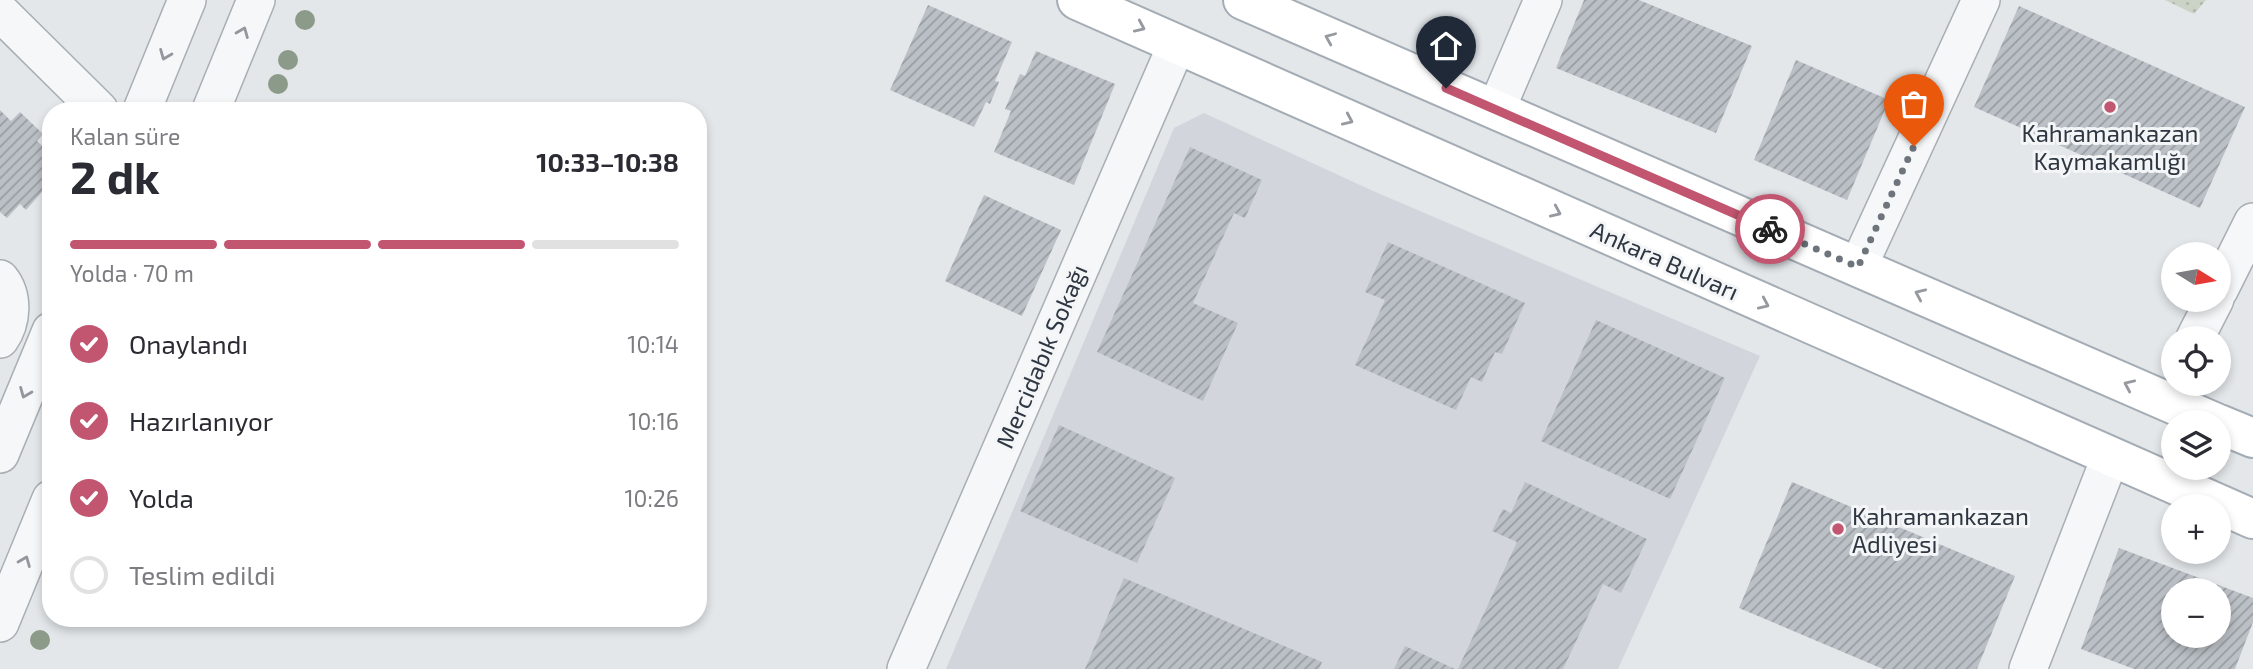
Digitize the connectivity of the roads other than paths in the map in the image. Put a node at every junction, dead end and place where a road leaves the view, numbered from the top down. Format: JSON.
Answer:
{"nodes":[{"id":1,"x":187,"y":0,"type":"edge"},
{"id":2,"x":256,"y":0,"type":"edge"},
{"id":3,"x":1077,"y":0,"type":"edge"},
{"id":4,"x":1243,"y":0,"type":"edge"},
{"id":5,"x":1544,"y":0,"type":"edge"},
{"id":6,"x":1981,"y":0,"type":"edge"},
{"id":7,"x":0,"y":12,"type":"edge"},
{"id":8,"x":1177,"y":44,"type":"junction"},
{"id":9,"x":91,"y":102,"type":"edge"},
{"id":10,"x":145,"y":102,"type":"edge"},
{"id":11,"x":214,"y":102,"type":"edge"},
{"id":12,"x":1496,"y":110,"type":"junction"},
{"id":13,"x":2253,"y":222,"type":"edge"},
{"id":14,"x":2231,"y":266,"type":"edge"},
{"id":15,"x":1858,"y":267,"type":"junction"},
{"id":16,"x":0,"y":279,"type":"edge"},
{"id":17,"x":0,"y":339,"type":"edge"},
{"id":18,"x":42,"y":353,"type":"edge"},
{"id":19,"x":2161,"y":388,"type":"edge"},
{"id":20,"x":2176,"y":396,"type":"edge"},
{"id":21,"x":2197,"y":410,"type":"edge"},
{"id":22,"x":2231,"y":429,"type":"edge"},
{"id":23,"x":2253,"y":438,"type":"edge"},
{"id":24,"x":0,"y":454,"type":"edge"},
{"id":25,"x":2109,"y":458,"type":"junction"},
{"id":26,"x":2253,"y":519,"type":"edge"},
{"id":27,"x":42,"y":521,"type":"edge"},
{"id":28,"x":0,"y":623,"type":"edge"},
{"id":29,"x":906,"y":669,"type":"edge"},
{"id":30,"x":2028,"y":669,"type":"edge"}],
"edges":[{"from":1,"to":10,"type":"street","one_way":true},
{"from":11,"to":2,"type":"street","one_way":true},
{"from":3,"to":8,"type":"main road","name":"Ankara Bulvarı","one_way":true},
{"from":12,"to":4,"type":"main road","one_way":true},
{"from":5,"to":12,"type":"street"},
{"from":6,"to":15,"type":"street"},
{"from":7,"to":9,"type":"street"},
{"from":8,"to":25,"type":"main road","name":"Ankara Bulvarı","one_way":true},
{"from":8,"to":29,"type":"street","name":"Mercidabık Sokağı"},
{"from":12,"to":15,"type":"main road"},
{"from":13,"to":14,"type":"street"},
{"from":19,"to":15,"type":"main road","one_way":true},
{"from":16,"to":17,"type":"street"},
{"from":18,"to":24,"type":"street","one_way":true},
{"from":20,"to":21,"type":"main road"},
{"from":22,"to":23,"type":"main road"},
{"from":25,"to":26,"type":"main road","name":"Ankara Bulvarı"},
{"from":25,"to":30,"type":"street"},
{"from":28,"to":27,"type":"street","one_way":true}]}
